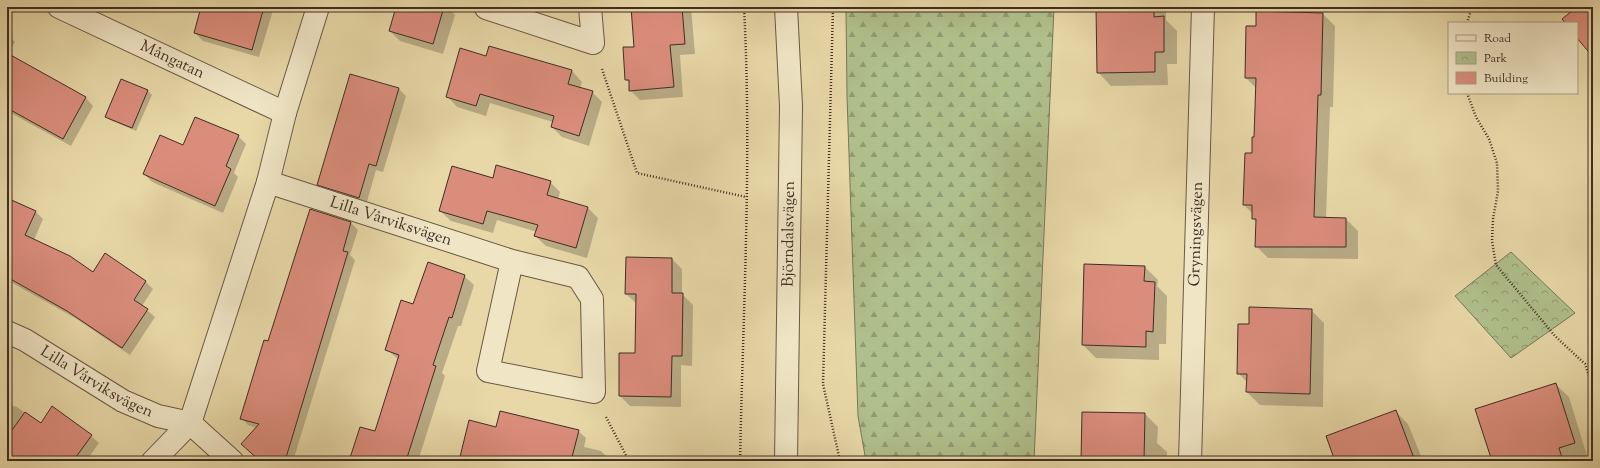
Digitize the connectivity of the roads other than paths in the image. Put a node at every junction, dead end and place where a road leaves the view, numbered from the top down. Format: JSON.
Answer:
{"nodes":[{"id":1,"x":59,"y":7,"type":"edge"},
{"id":2,"x":318,"y":7,"type":"edge"},
{"id":3,"x":487,"y":7,"type":"edge"},
{"id":4,"x":590,"y":7,"type":"edge"},
{"id":5,"x":786,"y":7,"type":"edge"},
{"id":6,"x":1203,"y":7,"type":"edge"},
{"id":7,"x":285,"y":113,"type":"junction"},
{"id":8,"x":268,"y":182,"type":"junction"},
{"id":9,"x":512,"y":261,"type":"junction"},
{"id":10,"x":7,"y":332,"type":"edge"},
{"id":11,"x":190,"y":423,"type":"junction"},
{"id":12,"x":153,"y":461,"type":"edge"},
{"id":13,"x":232,"y":461,"type":"edge"},
{"id":14,"x":786,"y":461,"type":"edge"},
{"id":15,"x":1190,"y":461,"type":"edge"}],
"edges":[{"from":1,"to":7,"type":"street","name":"Mångatan"},
{"from":2,"to":7,"type":"street"},
{"from":3,"to":4,"type":"street"},
{"from":5,"to":14,"type":"street","name":"Björndalsvägen"},
{"from":6,"to":15,"type":"street","name":"Gryningsvägen"},
{"from":7,"to":8,"type":"street"},
{"from":8,"to":9,"type":"street","name":"Lilla Vårviksvägen"},
{"from":8,"to":11,"type":"street"},
{"from":9,"to":9,"type":"street","name":"Lilla Vårviksvägen"},
{"from":10,"to":11,"type":"street","name":"Lilla Vårviksvägen"},
{"from":11,"to":12,"type":"street"},
{"from":11,"to":13,"type":"street","name":"Lilla Vårviksvägen"}]}
